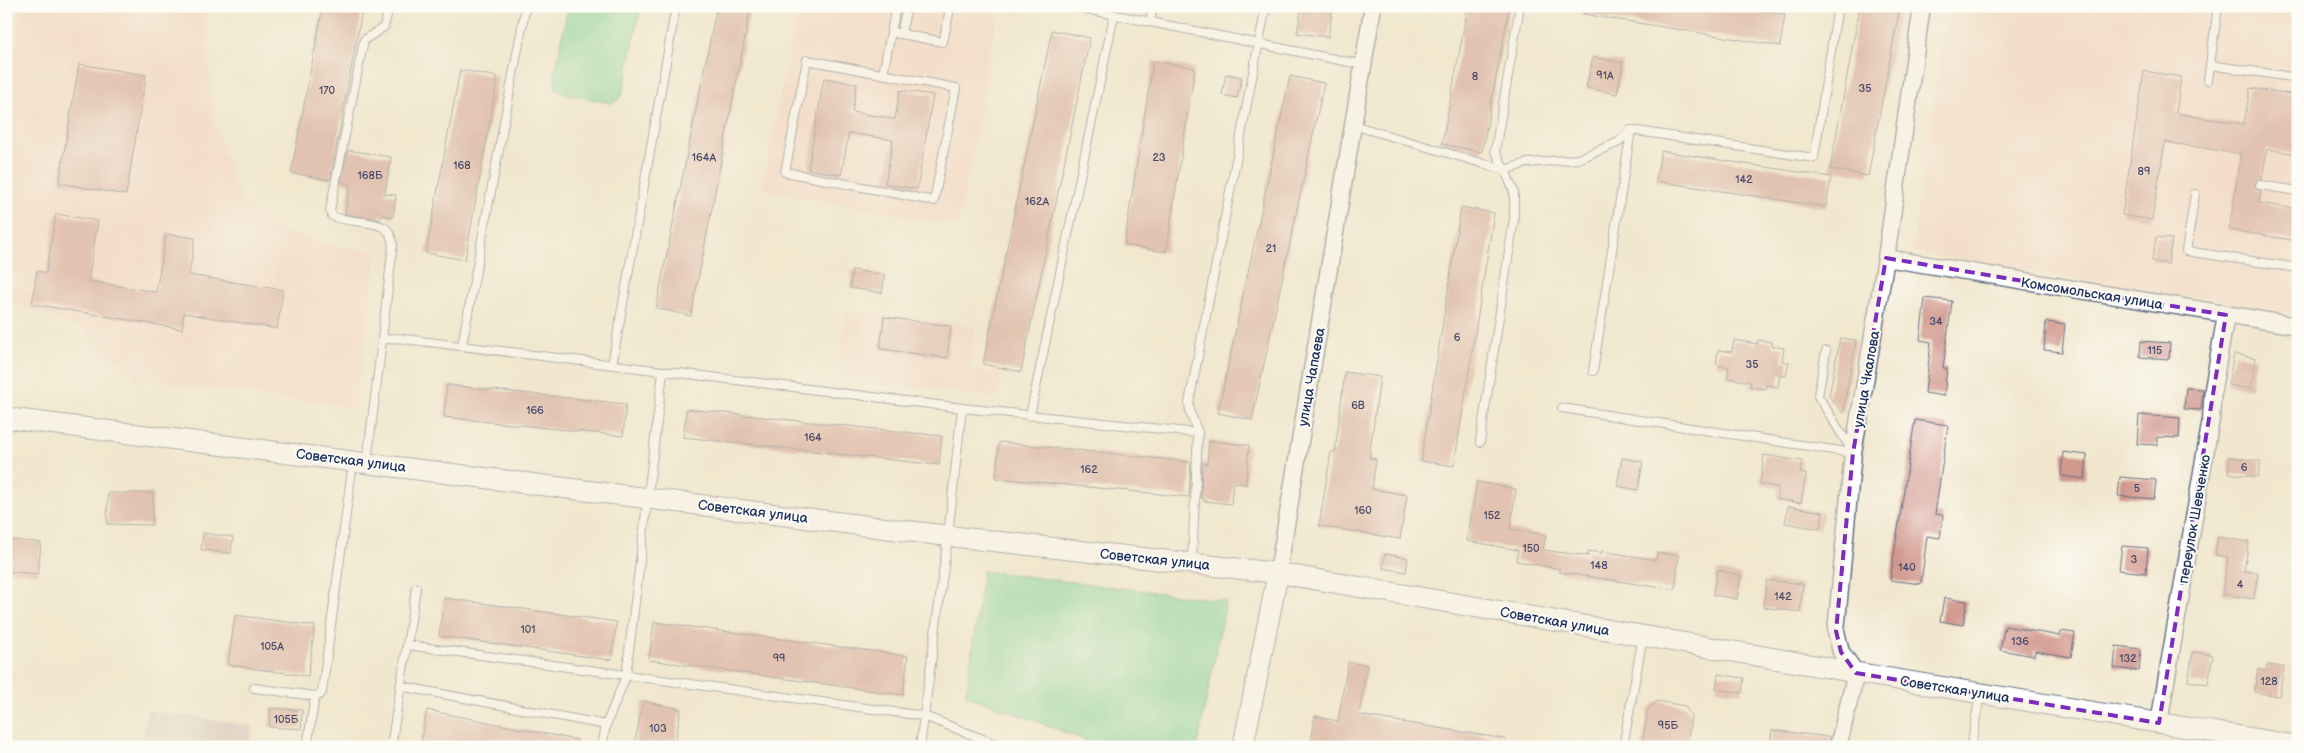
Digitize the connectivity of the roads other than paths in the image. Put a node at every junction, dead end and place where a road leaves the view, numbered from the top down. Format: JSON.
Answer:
{"nodes":[{"id":1,"x":389,"y":6,"type":"edge"},
{"id":2,"x":526,"y":6,"type":"edge"},
{"id":3,"x":676,"y":6,"type":"edge"},
{"id":4,"x":896,"y":6,"type":"edge"},
{"id":5,"x":907,"y":6,"type":"edge"},
{"id":6,"x":938,"y":6,"type":"edge"},
{"id":7,"x":1070,"y":6,"type":"edge"},
{"id":8,"x":1153,"y":6,"type":"edge"},
{"id":9,"x":1266,"y":6,"type":"edge"},
{"id":10,"x":1372,"y":6,"type":"edge"},
{"id":11,"x":1520,"y":6,"type":"edge"},
{"id":12,"x":1838,"y":6,"type":"edge"},
{"id":13,"x":1922,"y":6,"type":"edge"},
{"id":14,"x":2218,"y":6,"type":"edge"},
{"id":15,"x":1114,"y":15,"type":"junction"},
{"id":16,"x":1150,"y":21,"type":"junction"},
{"id":17,"x":891,"y":32,"type":"junction"},
{"id":18,"x":902,"y":34,"type":"junction"},
{"id":19,"x":1259,"y":43,"type":"junction"},
{"id":20,"x":1364,"y":64,"type":"junction"},
{"id":21,"x":2210,"y":65,"type":"junction"},
{"id":22,"x":883,"y":74,"type":"junction"},
{"id":23,"x":2298,"y":78,"type":"edge"},
{"id":24,"x":2208,"y":80,"type":"dead end"},
{"id":25,"x":1353,"y":125,"type":"junction"},
{"id":26,"x":1631,"y":130,"type":"junction"},
{"id":27,"x":1505,"y":170,"type":"junction"},
{"id":28,"x":2260,"y":185,"type":"dead end"},
{"id":29,"x":2298,"y":191,"type":"edge"},
{"id":30,"x":2195,"y":194,"type":"dead end"},
{"id":31,"x":1886,"y":258,"type":"junction"},
{"id":32,"x":2298,"y":268,"type":"edge"},
{"id":33,"x":2226,"y":315,"type":"junction"},
{"id":34,"x":2298,"y":326,"type":"edge"},
{"id":35,"x":382,"y":340,"type":"junction"},
{"id":36,"x":462,"y":345,"type":"junction"},
{"id":37,"x":1826,"y":351,"type":"dead end"},
{"id":38,"x":612,"y":365,"type":"junction"},
{"id":39,"x":1593,"y":371,"type":"dead end"},
{"id":40,"x":663,"y":372,"type":"junction"},
{"id":41,"x":962,"y":408,"type":"junction"},
{"id":42,"x":1562,"y":408,"type":"dead end"},
{"id":43,"x":1030,"y":416,"type":"junction"},
{"id":44,"x":6,"y":418,"type":"edge"},
{"id":45,"x":1198,"y":433,"type":"junction"},
{"id":46,"x":1480,"y":442,"type":"dead end"},
{"id":47,"x":1853,"y":453,"type":"junction"},
{"id":48,"x":360,"y":461,"type":"junction"},
{"id":49,"x":649,"y":498,"type":"junction"},
{"id":50,"x":948,"y":536,"type":"junction"},
{"id":51,"x":1192,"y":562,"type":"junction"},
{"id":52,"x":1278,"y":573,"type":"junction"},
{"id":53,"x":416,"y":588,"type":"dead end"},
{"id":54,"x":1643,"y":636,"type":"junction"},
{"id":55,"x":407,"y":645,"type":"junction"},
{"id":56,"x":1856,"y":673,"type":"junction"},
{"id":57,"x":626,"y":676,"type":"junction"},
{"id":58,"x":400,"y":686,"type":"junction"},
{"id":59,"x":254,"y":688,"type":"dead end"},
{"id":60,"x":1980,"y":693,"type":"junction"},
{"id":61,"x":315,"y":696,"type":"junction"},
{"id":62,"x":924,"y":716,"type":"junction"},
{"id":63,"x":2159,"y":723,"type":"junction"},
{"id":64,"x":606,"y":725,"type":"junction"},
{"id":65,"x":1247,"y":746,"type":"edge"},
{"id":66,"x":2298,"y":746,"type":"edge"},
{"id":67,"x":307,"y":747,"type":"edge"},
{"id":68,"x":391,"y":747,"type":"edge"},
{"id":69,"x":602,"y":747,"type":"edge"},
{"id":70,"x":920,"y":747,"type":"edge"},
{"id":71,"x":1003,"y":747,"type":"edge"},
{"id":72,"x":1623,"y":747,"type":"edge"},
{"id":73,"x":1838,"y":747,"type":"edge"},
{"id":74,"x":1971,"y":747,"type":"edge"}],
"edges":[{"from":1,"to":35,"type":"lane"},
{"from":2,"to":36,"type":"lane"},
{"from":3,"to":38,"type":"lane"},
{"from":4,"to":17,"type":"lane"},
{"from":5,"to":18,"type":"lane"},
{"from":6,"to":18,"type":"lane"},
{"from":7,"to":15,"type":"lane"},
{"from":8,"to":16,"type":"lane"},
{"from":9,"to":19,"type":"lane"},
{"from":10,"to":20,"type":"street","name":"улица Чапаева"},
{"from":11,"to":27,"type":"lane"},
{"from":12,"to":26,"type":"lane"},
{"from":13,"to":31,"type":"street","name":"улица Чкалова"},
{"from":14,"to":21,"type":"lane"},
{"from":15,"to":16,"type":"lane"},
{"from":15,"to":43,"type":"lane"},
{"from":16,"to":19,"type":"lane"},
{"from":17,"to":18,"type":"lane"},
{"from":17,"to":22,"type":"lane"},
{"from":19,"to":20,"type":"lane"},
{"from":19,"to":45,"type":"lane"},
{"from":20,"to":25,"type":"street","name":"улица Чапаева"},
{"from":21,"to":23,"type":"lane"},
{"from":21,"to":24,"type":"lane"},
{"from":22,"to":22,"type":"lane"},
{"from":25,"to":27,"type":"lane"},
{"from":25,"to":52,"type":"street","name":"улица Чапаева"},
{"from":26,"to":27,"type":"lane"},
{"from":26,"to":39,"type":"lane"},
{"from":27,"to":46,"type":"lane"},
{"from":28,"to":29,"type":"lane"},
{"from":30,"to":32,"type":"lane"},
{"from":31,"to":33,"type":"street","name":"Комсомольская улица"},
{"from":31,"to":47,"type":"street","name":"улица Чкалова"},
{"from":33,"to":34,"type":"street","name":"Комсомольская улица"},
{"from":33,"to":63,"type":"street","name":"переулок Шевченко"},
{"from":35,"to":36,"type":"lane"},
{"from":35,"to":48,"type":"lane"},
{"from":36,"to":38,"type":"lane"},
{"from":37,"to":47,"type":"lane"},
{"from":38,"to":40,"type":"lane"},
{"from":40,"to":41,"type":"lane"},
{"from":40,"to":49,"type":"lane"},
{"from":41,"to":43,"type":"lane"},
{"from":41,"to":50,"type":"lane"},
{"from":42,"to":47,"type":"lane"},
{"from":43,"to":45,"type":"lane"},
{"from":44,"to":48,"type":"street","name":"Советская улица"},
{"from":45,"to":51,"type":"lane"},
{"from":47,"to":56,"type":"street","name":"улица Чкалова"},
{"from":48,"to":49,"type":"street","name":"Советская улица"},
{"from":48,"to":61,"type":"lane"},
{"from":49,"to":50,"type":"street","name":"Советская улица"},
{"from":49,"to":57,"type":"lane"},
{"from":50,"to":51,"type":"street","name":"Советская улица"},
{"from":50,"to":62,"type":"lane"},
{"from":51,"to":52,"type":"street","name":"Советская улица"},
{"from":52,"to":54,"type":"street","name":"Советская улица"},
{"from":52,"to":65,"type":"street","name":"улица Чапаева"},
{"from":53,"to":55,"type":"lane"},
{"from":54,"to":56,"type":"street","name":"Советская улица"},
{"from":54,"to":72,"type":"lane"},
{"from":55,"to":57,"type":"lane"},
{"from":55,"to":58,"type":"lane"},
{"from":56,"to":60,"type":"street","name":"Советская улица"},
{"from":56,"to":73,"type":"street"},
{"from":57,"to":62,"type":"lane"},
{"from":57,"to":64,"type":"lane"},
{"from":58,"to":64,"type":"lane"},
{"from":58,"to":68,"type":"lane"},
{"from":59,"to":61,"type":"lane"},
{"from":60,"to":63,"type":"street","name":"Советская улица"},
{"from":60,"to":74,"type":"lane"},
{"from":61,"to":67,"type":"lane"},
{"from":62,"to":70,"type":"lane"},
{"from":62,"to":71,"type":"lane"},
{"from":63,"to":66,"type":"street","name":"Советская улица"},
{"from":64,"to":69,"type":"lane"}]}
